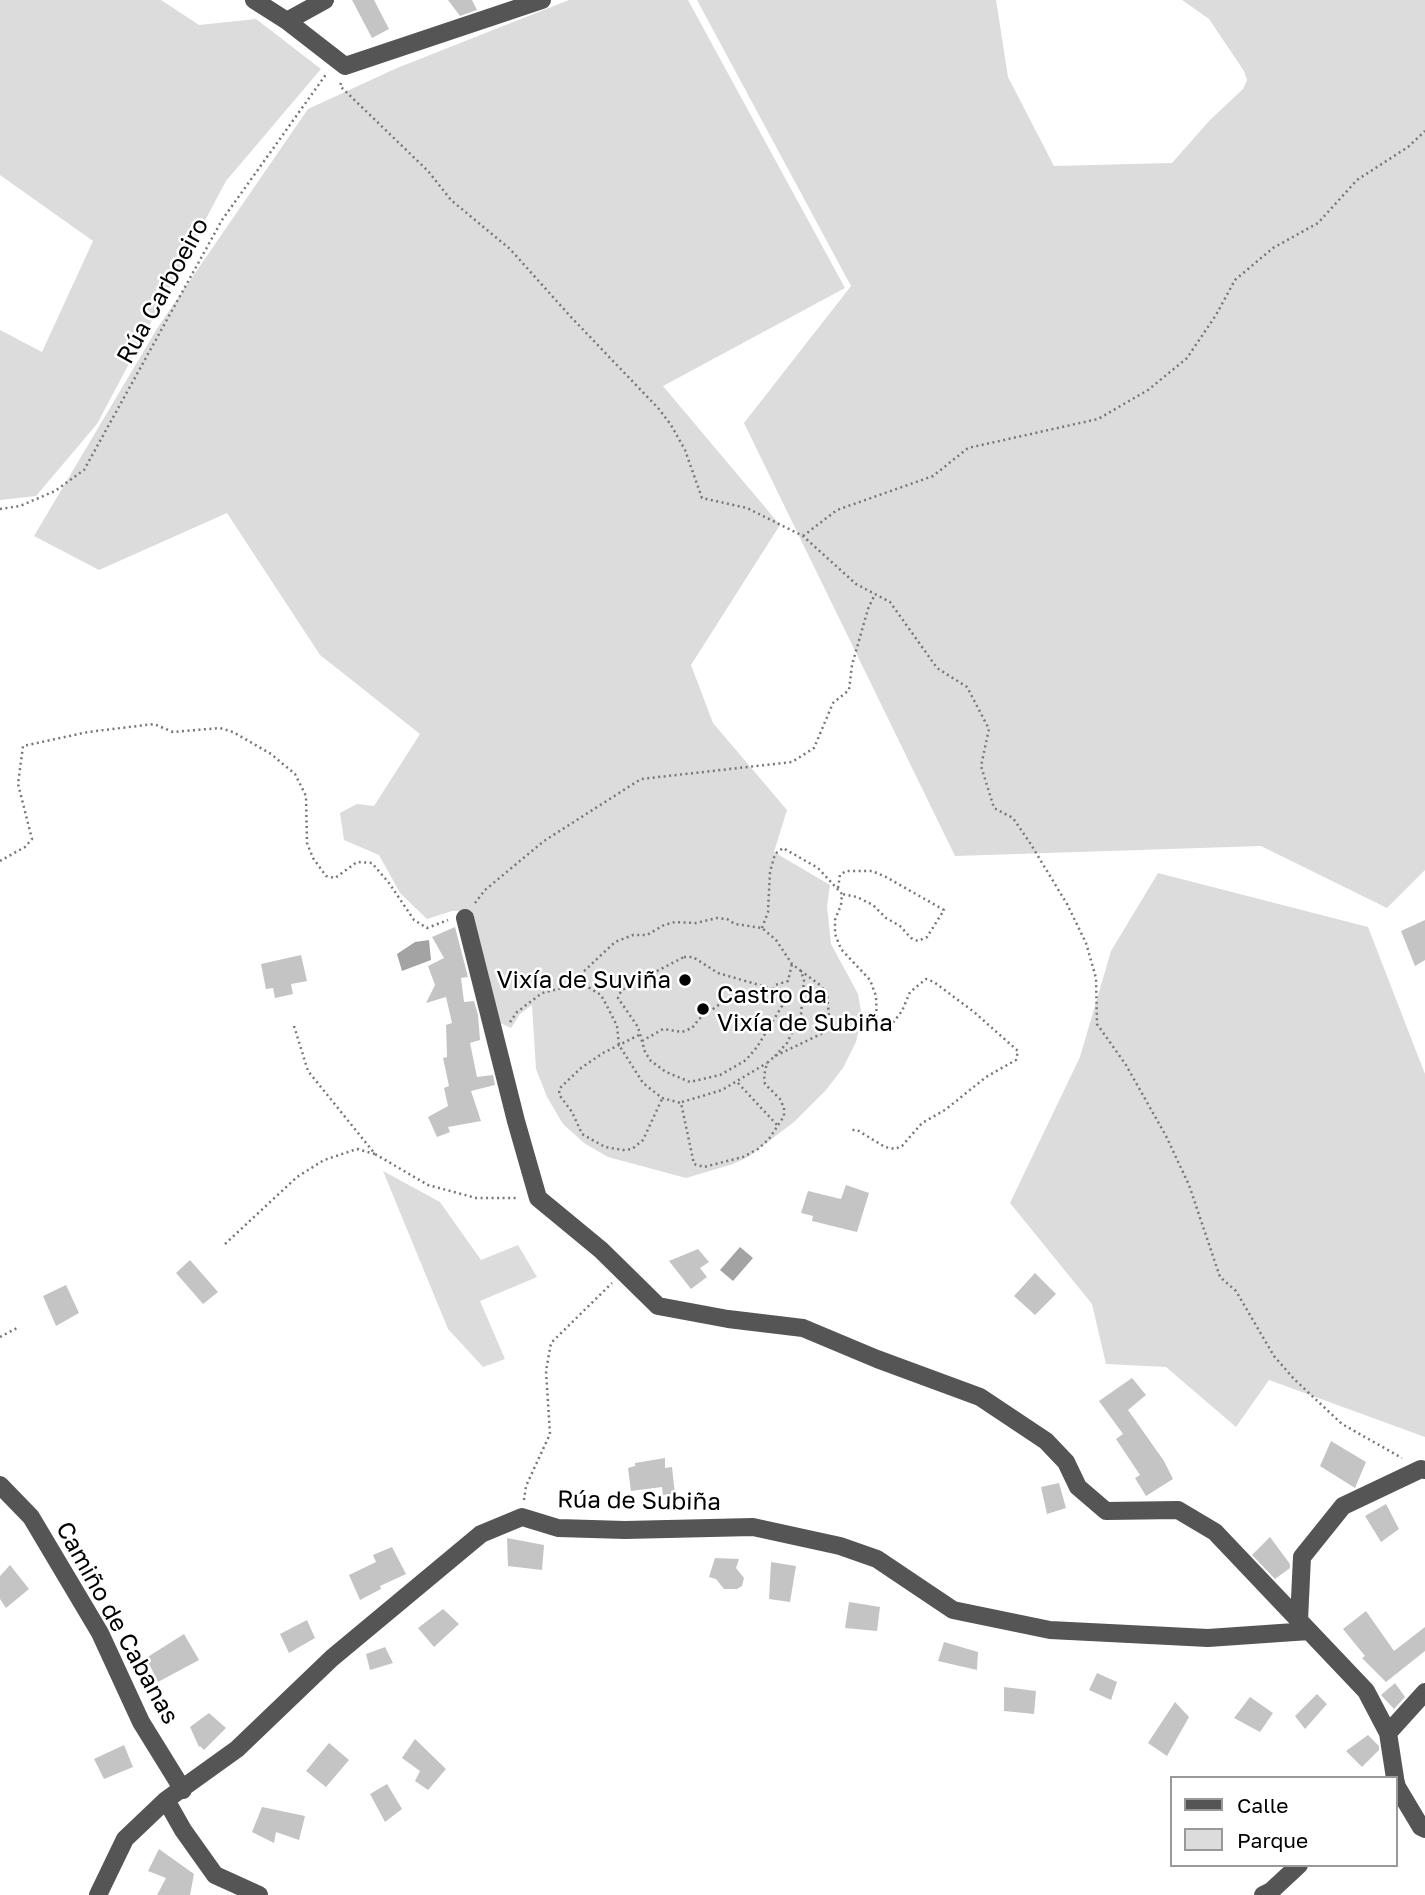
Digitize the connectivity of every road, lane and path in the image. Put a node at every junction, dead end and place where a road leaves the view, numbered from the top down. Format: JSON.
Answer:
{"nodes":[{"id":1,"x":254,"y":0,"type":"edge"},
{"id":2,"x":326,"y":0,"type":"edge"},
{"id":3,"x":542,"y":0,"type":"edge"},
{"id":4,"x":287,"y":21,"type":"junction"},
{"id":5,"x":341,"y":63,"type":"junction"},
{"id":6,"x":1425,"y":131,"type":"edge"},
{"id":7,"x":0,"y":509,"type":"edge"},
{"id":8,"x":803,"y":536,"type":"junction"},
{"id":9,"x":875,"y":594,"type":"junction"},
{"id":10,"x":0,"y":861,"type":"edge"},
{"id":11,"x":838,"y":890,"type":"junction"},
{"id":12,"x":842,"y":894,"type":"junction"},
{"id":13,"x":466,"y":915,"type":"junction"},
{"id":14,"x":762,"y":928,"type":"junction"},
{"id":15,"x":792,"y":964,"type":"junction"},
{"id":16,"x":801,"y":971,"type":"junction"},
{"id":17,"x":579,"y":984,"type":"junction"},
{"id":18,"x":766,"y":986,"type":"junction"},
{"id":19,"x":773,"y":989,"type":"junction"},
{"id":20,"x":294,"y":1026,"type":"dead end"},
{"id":21,"x":639,"y":1035,"type":"junction"},
{"id":22,"x":642,"y":1041,"type":"junction"},
{"id":23,"x":498,"y":1044,"type":"junction"},
{"id":24,"x":619,"y":1045,"type":"junction"},
{"id":25,"x":775,"y":1056,"type":"junction"},
{"id":26,"x":767,"y":1063,"type":"junction"},
{"id":27,"x":737,"y":1083,"type":"junction"},
{"id":28,"x":662,"y":1098,"type":"junction"},
{"id":29,"x":681,"y":1102,"type":"junction"},
{"id":30,"x":778,"y":1126,"type":"junction"},
{"id":31,"x":850,"y":1130,"type":"dead end"},
{"id":32,"x":375,"y":1154,"type":"junction"},
{"id":33,"x":538,"y":1198,"type":"junction"},
{"id":34,"x":225,"y":1244,"type":"dead end"},
{"id":35,"x":623,"y":1272,"type":"junction"},
{"id":36,"x":17,"y":1328,"type":"dead end"},
{"id":37,"x":0,"y":1337,"type":"edge"},
{"id":38,"x":1423,"y":1470,"type":"edge"},
{"id":39,"x":0,"y":1485,"type":"edge"},
{"id":40,"x":522,"y":1517,"type":"junction"},
{"id":41,"x":1304,"y":1625,"type":"junction"},
{"id":42,"x":1425,"y":1692,"type":"edge"},
{"id":43,"x":1388,"y":1733,"type":"junction"},
{"id":44,"x":1395,"y":1776,"type":"edge"},
{"id":45,"x":1397,"y":1785,"type":"edge"},
{"id":46,"x":183,"y":1790,"type":"junction"},
{"id":47,"x":166,"y":1800,"type":"junction"},
{"id":48,"x":1425,"y":1829,"type":"edge"},
{"id":49,"x":1297,"y":1867,"type":"edge"},
{"id":50,"x":98,"y":1895,"type":"edge"},
{"id":51,"x":259,"y":1895,"type":"edge"},
{"id":52,"x":1263,"y":1895,"type":"edge"}],
"edges":[{"from":1,"to":4,"type":"street"},
{"from":2,"to":4,"type":"street"},
{"from":3,"to":5,"type":"street"},
{"from":4,"to":5,"type":"street"},
{"from":5,"to":7,"type":"path","name":"Rúa Carboeiro"},
{"from":5,"to":8,"type":"path"},
{"from":6,"to":8,"type":"path"},
{"from":8,"to":9,"type":"path"},
{"from":9,"to":13,"type":"path"},
{"from":9,"to":38,"type":"path"},
{"from":10,"to":13,"type":"path"},
{"from":11,"to":12,"type":"path"},
{"from":11,"to":12,"type":"path"},
{"from":11,"to":14,"type":"path"},
{"from":12,"to":31,"type":"path"},
{"from":13,"to":23,"type":"street"},
{"from":14,"to":15,"type":"path"},
{"from":14,"to":17,"type":"path"},
{"from":15,"to":16,"type":"path"},
{"from":15,"to":19,"type":"path"},
{"from":16,"to":25,"type":"path"},
{"from":16,"to":25,"type":"path"},
{"from":17,"to":23,"type":"path"},
{"from":17,"to":24,"type":"path"},
{"from":18,"to":19,"type":"path"},
{"from":18,"to":21,"type":"path"},
{"from":18,"to":22,"type":"path"},
{"from":19,"to":22,"type":"path"},
{"from":20,"to":32,"type":"path"},
{"from":21,"to":22,"type":"path"},
{"from":21,"to":24,"type":"path"},
{"from":23,"to":33,"type":"street"},
{"from":24,"to":28,"type":"path"},
{"from":24,"to":28,"type":"path"},
{"from":25,"to":26,"type":"path"},
{"from":26,"to":27,"type":"path"},
{"from":26,"to":30,"type":"path"},
{"from":27,"to":29,"type":"path"},
{"from":27,"to":30,"type":"path"},
{"from":28,"to":29,"type":"path"},
{"from":29,"to":30,"type":"path"},
{"from":32,"to":33,"type":"path"},
{"from":32,"to":34,"type":"path"},
{"from":33,"to":35,"type":"street"},
{"from":35,"to":40,"type":"path"},
{"from":35,"to":41,"type":"street"},
{"from":36,"to":37,"type":"path"},
{"from":38,"to":41,"type":"street"},
{"from":39,"to":46,"type":"street","name":"Camiño de Cabanas"},
{"from":40,"to":41,"type":"street","name":"Rúa de Subiña"},
{"from":40,"to":46,"type":"street","name":"Rúa de Subiña"},
{"from":41,"to":43,"type":"street"},
{"from":42,"to":43,"type":"street"},
{"from":43,"to":44,"type":"street"},
{"from":45,"to":48,"type":"street"},
{"from":46,"to":47,"type":"street","name":"Rúa de Subiña"},
{"from":47,"to":50,"type":"street","name":"Rúa de Subiña"},
{"from":47,"to":51,"type":"street"},
{"from":49,"to":52,"type":"street"}]}
